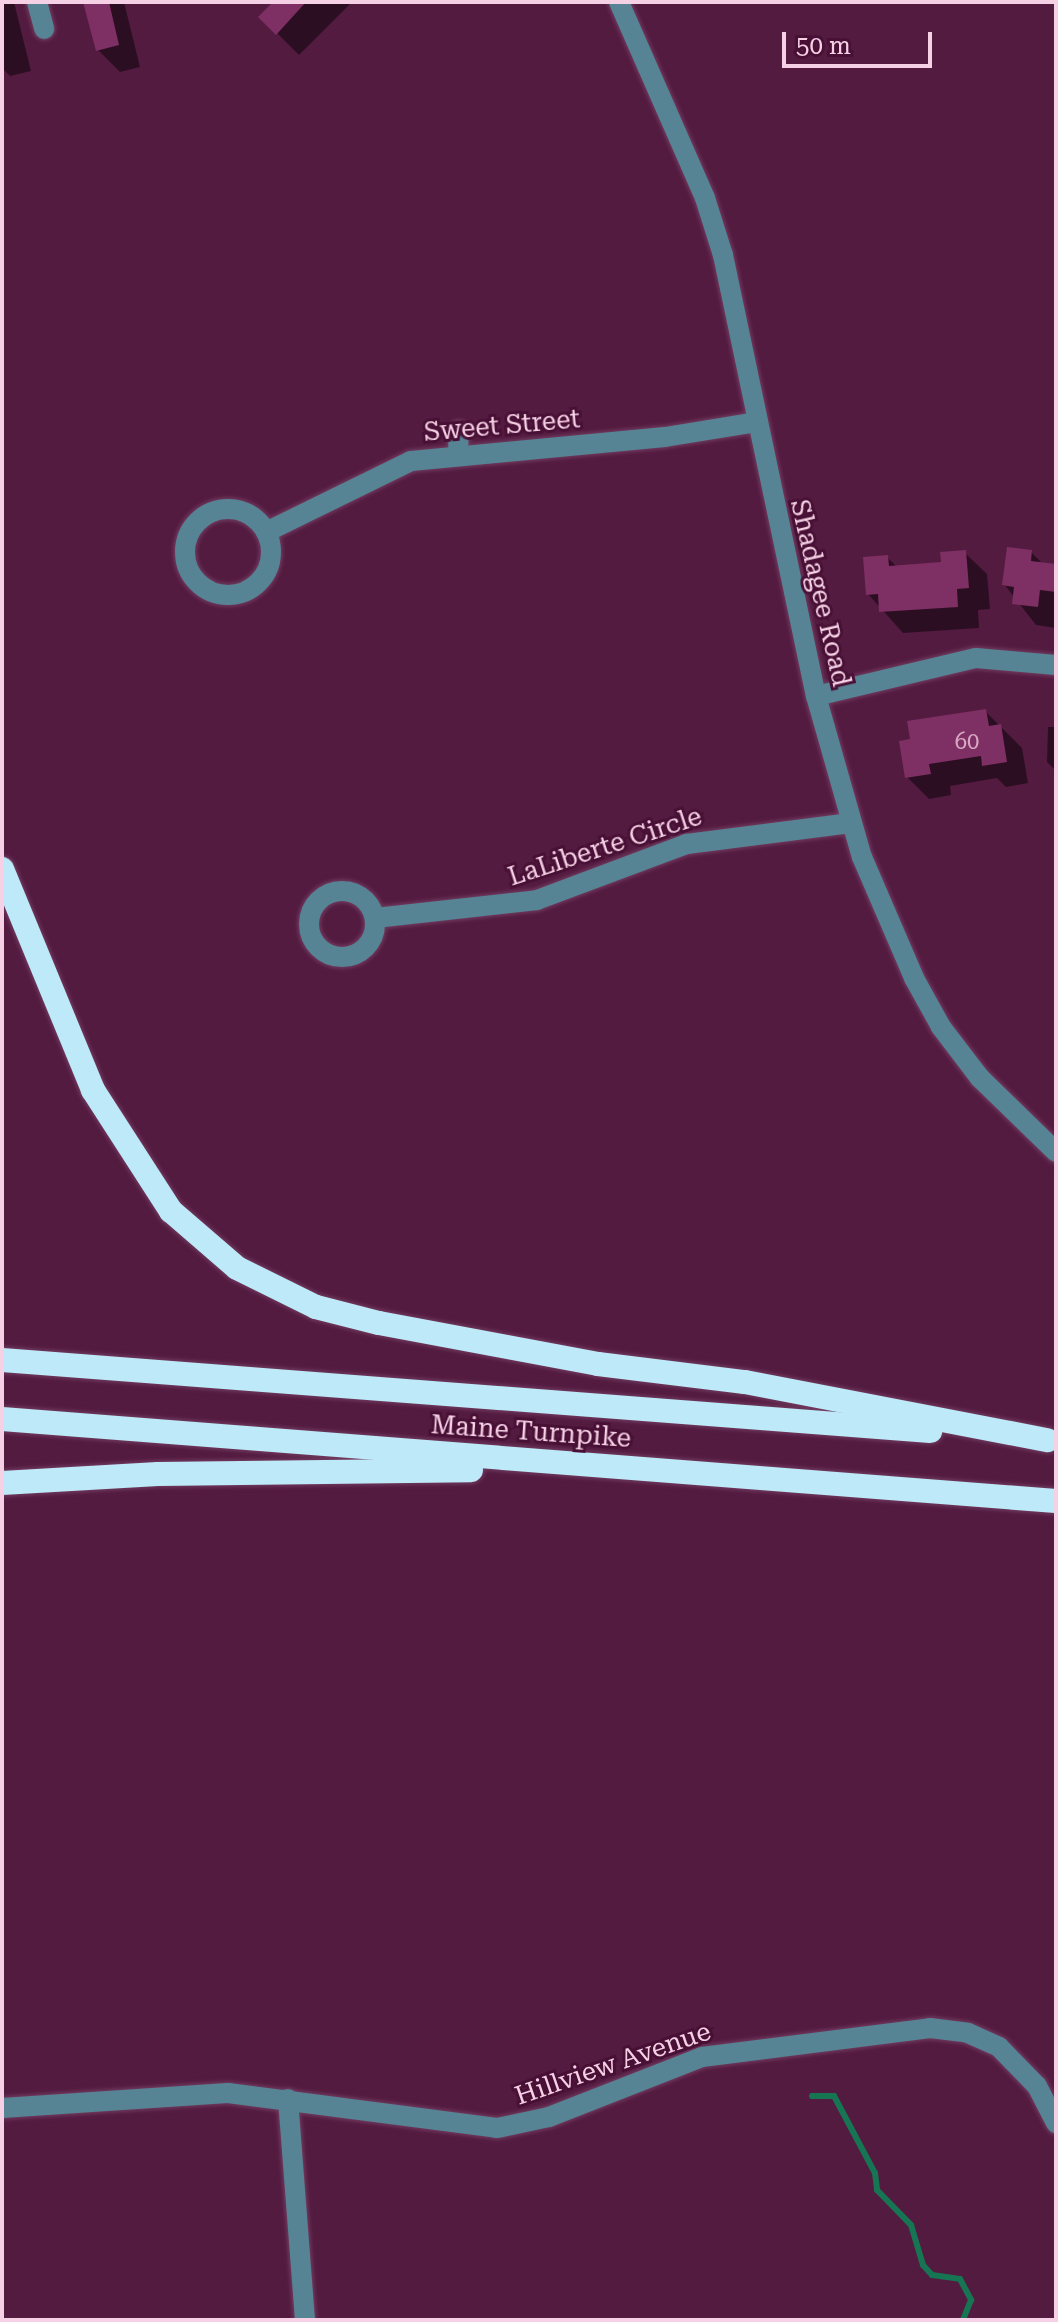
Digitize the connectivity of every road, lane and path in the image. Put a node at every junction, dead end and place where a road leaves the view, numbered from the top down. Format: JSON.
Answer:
{"nodes":[{"id":1,"x":37,"y":2,"type":"edge"},
{"id":2,"x":619,"y":2,"type":"edge"},
{"id":3,"x":44,"y":29,"type":"dead end"},
{"id":4,"x":758,"y":422,"type":"junction"},
{"id":5,"x":459,"y":431,"type":"dead end"},
{"id":6,"x":458,"y":454,"type":"junction"},
{"id":7,"x":266,"y":532,"type":"junction"},
{"id":8,"x":1056,"y":665,"type":"edge"},
{"id":9,"x":816,"y":696,"type":"junction"},
{"id":10,"x":851,"y":823,"type":"junction"},
{"id":11,"x":2,"y":869,"type":"edge"},
{"id":12,"x":375,"y":918,"type":"dead end"},
{"id":13,"x":1056,"y":1152,"type":"edge"},
{"id":14,"x":2,"y":1360,"type":"edge"},
{"id":15,"x":2,"y":1419,"type":"edge"},
{"id":16,"x":1052,"y":1440,"type":"edge"},
{"id":17,"x":639,"y":1468,"type":"junction"},
{"id":18,"x":2,"y":1483,"type":"edge"},
{"id":19,"x":1056,"y":1501,"type":"edge"},
{"id":20,"x":288,"y":2099,"type":"junction"},
{"id":21,"x":2,"y":2108,"type":"edge"},
{"id":22,"x":1056,"y":2123,"type":"edge"},
{"id":23,"x":305,"y":2320,"type":"edge"}],
"edges":[{"from":1,"to":3,"type":"street"},
{"from":2,"to":4,"type":"street","name":"Shadagee Road"},
{"from":4,"to":6,"type":"street","name":"Sweet Street"},
{"from":4,"to":9,"type":"street","name":"Shadagee Road"},
{"from":5,"to":6,"type":"street"},
{"from":6,"to":7,"type":"street","name":"Sweet Street"},
{"from":7,"to":7,"type":"street"},
{"from":8,"to":9,"type":"street"},
{"from":9,"to":10,"type":"street","name":"Shadagee Road"},
{"from":10,"to":12,"type":"street","name":"LaLiberte Circle"},
{"from":10,"to":13,"type":"street","name":"Shadagee Road"},
{"from":11,"to":16,"type":"highway"},
{"from":14,"to":16,"type":"highway","name":"Maine Turnpike"},
{"from":15,"to":17,"type":"highway","name":"Maine Turnpike"},
{"from":17,"to":18,"type":"highway"},
{"from":17,"to":19,"type":"highway","name":"Maine Turnpike"},
{"from":20,"to":21,"type":"street","name":"Hillview Avenue"},
{"from":20,"to":22,"type":"street","name":"Hillview Avenue"},
{"from":20,"to":23,"type":"street"}]}
